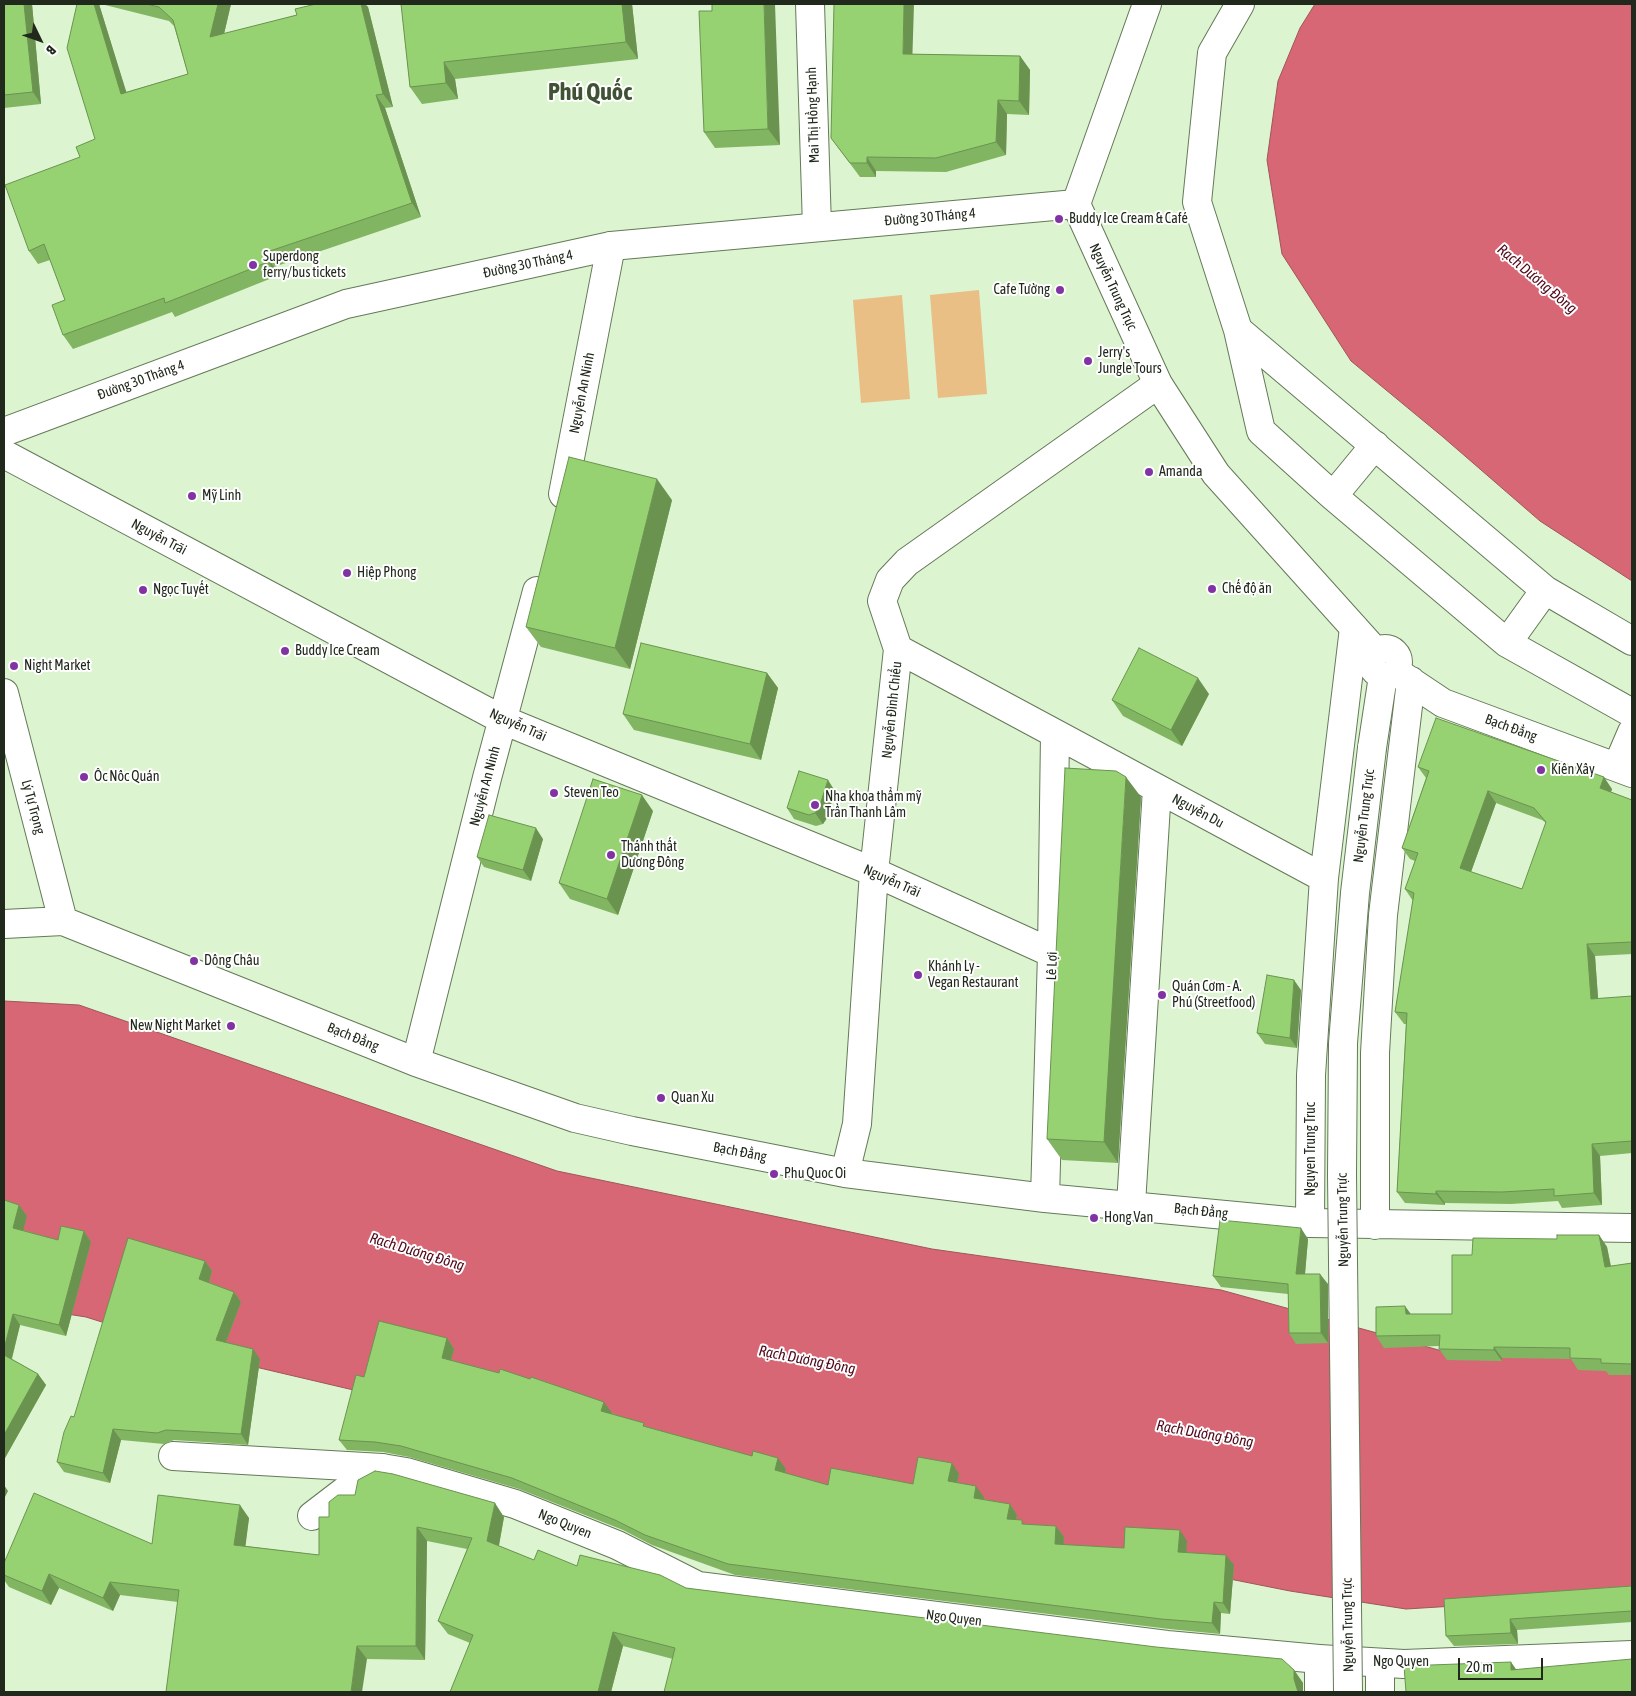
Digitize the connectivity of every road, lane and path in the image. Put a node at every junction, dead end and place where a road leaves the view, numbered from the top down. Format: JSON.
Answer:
{"nodes":[{"id":1,"x":810,"y":4,"type":"edge"},
{"id":2,"x":1147,"y":4,"type":"edge"},
{"id":3,"x":1240,"y":4,"type":"edge"},
{"id":4,"x":1076,"y":204,"type":"junction"},
{"id":5,"x":817,"y":227,"type":"junction"},
{"id":6,"x":611,"y":246,"type":"junction"},
{"id":7,"x":1238,"y":330,"type":"junction"},
{"id":8,"x":1158,"y":384,"type":"junction"},
{"id":9,"x":4,"y":432,"type":"edge"},
{"id":10,"x":1375,"y":445,"type":"junction"},
{"id":11,"x":4,"y":454,"type":"edge"},
{"id":12,"x":1334,"y":496,"type":"junction"},
{"id":13,"x":556,"y":518,"type":"edge"},
{"id":14,"x":544,"y":566,"type":"edge"},
{"id":15,"x":1545,"y":590,"type":"junction"},
{"id":16,"x":1354,"y":628,"type":"junction"},
{"id":17,"x":1632,"y":641,"type":"edge"},
{"id":18,"x":1507,"y":643,"type":"junction"},
{"id":19,"x":898,"y":649,"type":"junction"},
{"id":20,"x":1391,"y":670,"type":"junction"},
{"id":21,"x":4,"y":692,"type":"edge"},
{"id":22,"x":1632,"y":713,"type":"edge"},
{"id":23,"x":503,"y":720,"type":"junction"},
{"id":24,"x":1632,"y":732,"type":"edge"},
{"id":25,"x":1055,"y":734,"type":"junction"},
{"id":26,"x":1625,"y":770,"type":"edge"},
{"id":27,"x":1157,"y":789,"type":"junction"},
{"id":28,"x":874,"y":872,"type":"junction"},
{"id":29,"x":1324,"y":878,"type":"junction"},
{"id":30,"x":63,"y":921,"type":"junction"},
{"id":31,"x":4,"y":924,"type":"edge"},
{"id":32,"x":1052,"y":953,"type":"junction"},
{"id":33,"x":416,"y":1062,"type":"junction"},
{"id":34,"x":845,"y":1173,"type":"junction"},
{"id":35,"x":1045,"y":1198,"type":"junction"},
{"id":36,"x":1131,"y":1204,"type":"junction"},
{"id":37,"x":1310,"y":1222,"type":"junction"},
{"id":38,"x":1375,"y":1225,"type":"junction"},
{"id":39,"x":1632,"y":1228,"type":"edge"},
{"id":40,"x":173,"y":1456,"type":"dead end"},
{"id":41,"x":382,"y":1468,"type":"junction"},
{"id":42,"x":312,"y":1516,"type":"dead end"},
{"id":43,"x":1632,"y":1655,"type":"edge"},
{"id":44,"x":1319,"y":1659,"type":"junction"},
{"id":45,"x":1380,"y":1663,"type":"junction"},
{"id":46,"x":1319,"y":1692,"type":"edge"},
{"id":47,"x":1348,"y":1692,"type":"edge"},
{"id":48,"x":1380,"y":1692,"type":"edge"}],
"edges":[{"from":1,"to":5,"type":"street","name":"Mai Thị Hồng Hạnh"},
{"from":2,"to":4,"type":"street"},
{"from":3,"to":7,"type":"street"},
{"from":4,"to":5,"type":"street","name":"Đường 30 Tháng 4"},
{"from":4,"to":8,"type":"street","name":"Nguyễn Trung Trực"},
{"from":5,"to":6,"type":"street","name":"Đường 30 Tháng 4"},
{"from":6,"to":9,"type":"street","name":"Đường 30 Tháng 4"},
{"from":6,"to":13,"type":"street","name":"Nguyễn An Ninh"},
{"from":7,"to":10,"type":"street"},
{"from":7,"to":12,"type":"street"},
{"from":8,"to":16,"type":"street","name":"Nguyễn Trung Trực"},
{"from":8,"to":19,"type":"street","name":"Nguyễn Đình Chiểu"},
{"from":10,"to":12,"type":"street"},
{"from":10,"to":15,"type":"street"},
{"from":11,"to":23,"type":"street","name":"Nguyễn Trãi"},
{"from":12,"to":18,"type":"street"},
{"from":14,"to":23,"type":"street","name":"Nguyễn An Ninh"},
{"from":15,"to":17,"type":"street"},
{"from":15,"to":18,"type":"street"},
{"from":16,"to":20,"type":"street","name":"Nguyễn Trung Trực"},
{"from":16,"to":29,"type":"street"},
{"from":18,"to":22,"type":"street"},
{"from":19,"to":25,"type":"street","name":"Nguyễn Du"},
{"from":19,"to":28,"type":"street","name":"Nguyễn Đình Chiểu"},
{"from":20,"to":26,"type":"street","name":"Bạch Đằng"},
{"from":20,"to":38,"type":"street"},
{"from":20,"to":47,"type":"street","name":"Nguyễn Trung Trực","bridge":true},
{"from":21,"to":30,"type":"street","name":"Lý Tự Trọng"},
{"from":23,"to":28,"type":"street","name":"Nguyễn Trãi"},
{"from":23,"to":33,"type":"street","name":"Nguyễn An Ninh"},
{"from":24,"to":26,"type":"street"},
{"from":25,"to":27,"type":"street","name":"Nguyễn Du"},
{"from":25,"to":32,"type":"street","name":"Lê Lợi"},
{"from":27,"to":29,"type":"street","name":"Nguyễn Du"},
{"from":27,"to":36,"type":"street"},
{"from":28,"to":32,"type":"street","name":"Nguyễn Trãi"},
{"from":28,"to":34,"type":"street","name":"Nguyễn Đình Chiểu"},
{"from":29,"to":37,"type":"street","name":"Nguyen Trung Truc"},
{"from":30,"to":31,"type":"street","name":"Bạch Đằng"},
{"from":30,"to":33,"type":"street","name":"Bạch Đằng"},
{"from":32,"to":35,"type":"street","name":"Lê Lợi"},
{"from":33,"to":34,"type":"street","name":"Bạch Đằng"},
{"from":34,"to":35,"type":"street","name":"Bạch Đằng"},
{"from":35,"to":36,"type":"street","name":"Bạch Đằng"},
{"from":36,"to":37,"type":"street","name":"Bạch Đằng"},
{"from":37,"to":38,"type":"street","name":"Bạch Đằng"},
{"from":38,"to":39,"type":"street","name":"Bạch Đằng"},
{"from":40,"to":41,"type":"street","name":"Ngo Quyen"},
{"from":41,"to":42,"type":"street"},
{"from":41,"to":44,"type":"street","name":"Ngo Quyen"},
{"from":43,"to":45,"type":"street","name":"Ngo Quyen"},
{"from":44,"to":45,"type":"street","name":"Ngo Quyen"},
{"from":44,"to":46,"type":"street"},
{"from":45,"to":48,"type":"street"}]}
